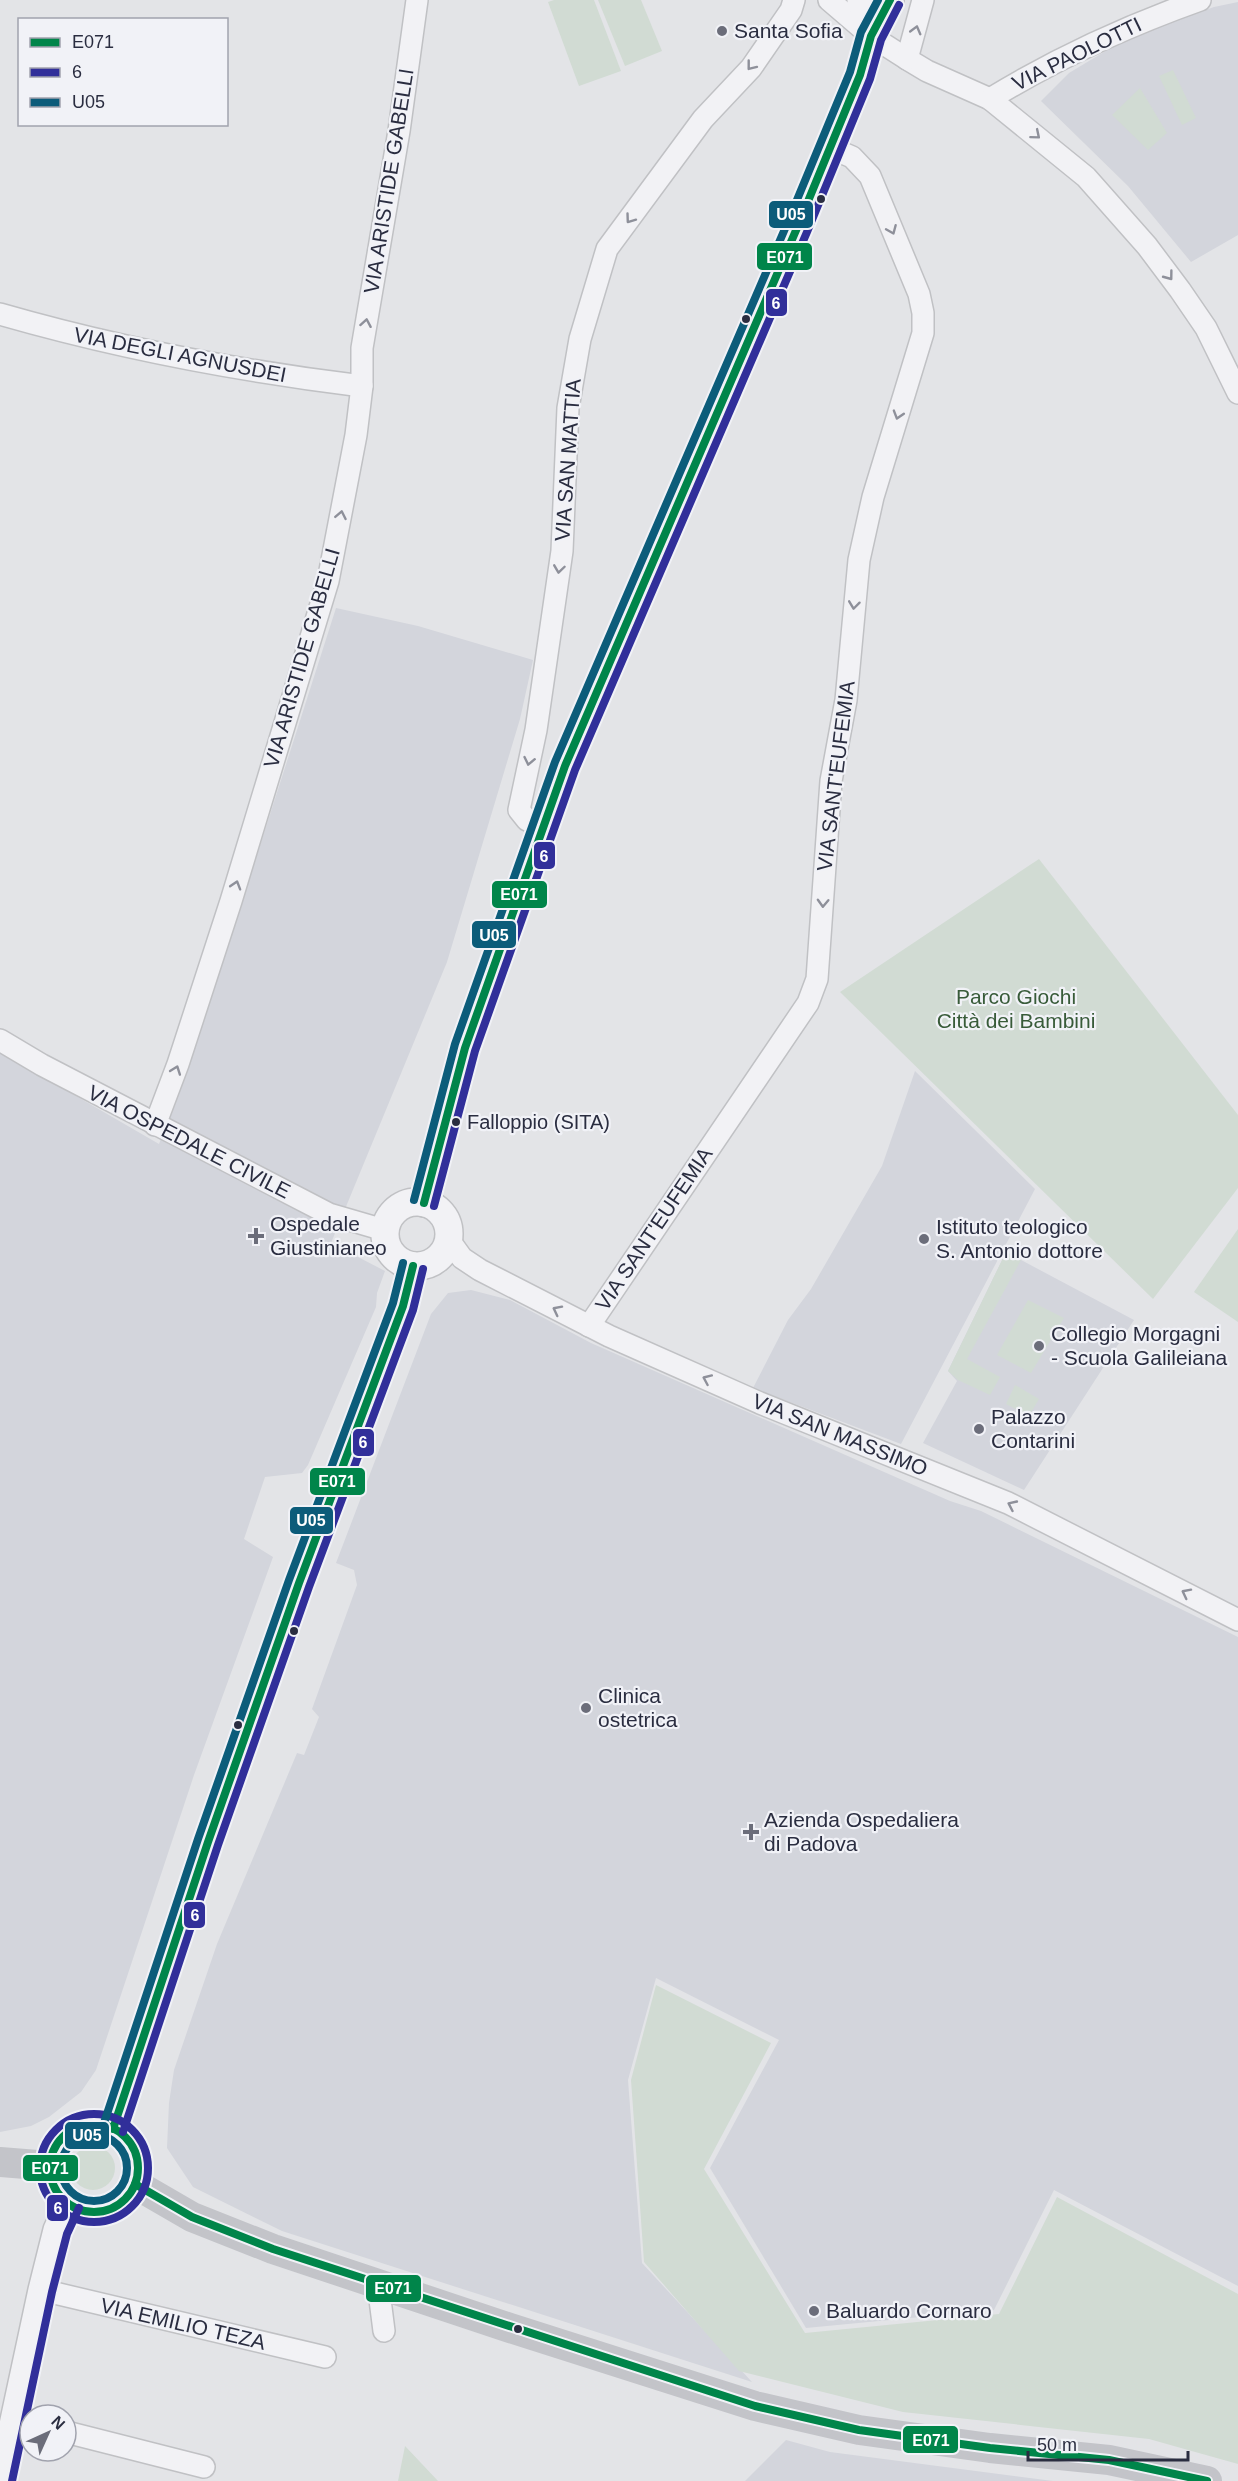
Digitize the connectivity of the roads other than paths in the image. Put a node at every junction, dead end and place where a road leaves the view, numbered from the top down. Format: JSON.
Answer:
{"nodes":[{"id":1,"x":417,"y":0,"type":"edge"},
{"id":2,"x":794,"y":0,"type":"edge"},
{"id":3,"x":829,"y":0,"type":"edge"},
{"id":4,"x":861,"y":0,"type":"edge"},
{"id":5,"x":890,"y":0,"type":"edge"},
{"id":6,"x":923,"y":0,"type":"edge"},
{"id":7,"x":1200,"y":0,"type":"edge"},
{"id":8,"x":872,"y":36,"type":"junction"},
{"id":9,"x":908,"y":59,"type":"junction"},
{"id":10,"x":990,"y":99,"type":"junction"},
{"id":11,"x":831,"y":148,"type":"junction"},
{"id":12,"x":0,"y":314,"type":"edge"},
{"id":13,"x":362,"y":386,"type":"junction"},
{"id":14,"x":1238,"y":393,"type":"edge"},
{"id":15,"x":543,"y":826,"type":"junction"},
{"id":16,"x":0,"y":1040,"type":"edge"},
{"id":17,"x":155,"y":1125,"type":"junction"},
{"id":18,"x":424,"y":1203,"type":"junction"},
{"id":19,"x":384,"y":1230,"type":"junction"},
{"id":20,"x":449,"y":1240,"type":"junction"},
{"id":21,"x":414,"y":1266,"type":"junction"},
{"id":22,"x":589,"y":1326,"type":"junction"},
{"id":23,"x":1238,"y":1620,"type":"edge"},
{"id":24,"x":113,"y":2128,"type":"junction"},
{"id":25,"x":0,"y":2162,"type":"edge"},
{"id":26,"x":50,"y":2166,"type":"junction"},
{"id":27,"x":135,"y":2184,"type":"junction"},
{"id":28,"x":69,"y":2204,"type":"junction"},
{"id":29,"x":378,"y":2284,"type":"junction"},
{"id":30,"x":42,"y":2290,"type":"junction"},
{"id":31,"x":384,"y":2331,"type":"dead end"},
{"id":32,"x":325,"y":2357,"type":"dead end"},
{"id":33,"x":25,"y":2403,"type":"edge"},
{"id":34,"x":18,"y":2432,"type":"edge"},
{"id":35,"x":78,"y":2435,"type":"edge"},
{"id":36,"x":204,"y":2468,"type":"dead end"},
{"id":37,"x":1,"y":2481,"type":"edge"},
{"id":38,"x":1207,"y":2481,"type":"edge"}],
"edges":[{"from":13,"to":1,"type":"street","name":"VIA ARISTIDE GABELLI","one_way":true},
{"from":2,"to":15,"type":"street","name":"VIA SAN MATTIA","one_way":true},
{"from":3,"to":8,"type":"street"},
{"from":4,"to":8,"type":"street"},
{"from":5,"to":8,"type":"street"},
{"from":9,"to":6,"type":"street","one_way":true},
{"from":7,"to":10,"type":"street","name":"VIA PAOLOTTI"},
{"from":8,"to":9,"type":"street"},
{"from":8,"to":11,"type":"street"},
{"from":9,"to":10,"type":"street"},
{"from":10,"to":14,"type":"street","one_way":true},
{"from":11,"to":15,"type":"street"},
{"from":11,"to":22,"type":"street","name":"VIA SANT'EUFEMIA","one_way":true},
{"from":12,"to":13,"type":"street","name":"VIA DEGLI AGNUSDEI"},
{"from":17,"to":13,"type":"street","name":"VIA ARISTIDE GABELLI","one_way":true},
{"from":15,"to":18,"type":"street"},
{"from":16,"to":17,"type":"street","name":"VIA OSPEDALE CIVILE"},
{"from":17,"to":19,"type":"street","name":"VIA OSPEDALE CIVILE"},
{"from":18,"to":19,"type":"street"},
{"from":18,"to":20,"type":"street"},
{"from":19,"to":21,"type":"street"},
{"from":20,"to":21,"type":"street"},
{"from":22,"to":20,"type":"street","name":"VIA SAN MASSIMO","one_way":true},
{"from":21,"to":24,"type":"street"},
{"from":23,"to":22,"type":"street","name":"VIA SAN MASSIMO","one_way":true},
{"from":24,"to":26,"type":"main road"},
{"from":24,"to":27,"type":"main road"},
{"from":25,"to":26,"type":"main road"},
{"from":26,"to":28,"type":"main road"},
{"from":27,"to":28,"type":"main road"},
{"from":27,"to":29,"type":"main road"},
{"from":28,"to":30,"type":"street"},
{"from":29,"to":31,"type":"street"},
{"from":29,"to":38,"type":"main road"},
{"from":30,"to":32,"type":"street","name":"VIA EMILIO TEZA"},
{"from":30,"to":33,"type":"street"},
{"from":34,"to":37,"type":"street"},
{"from":35,"to":36,"type":"street"}]}
